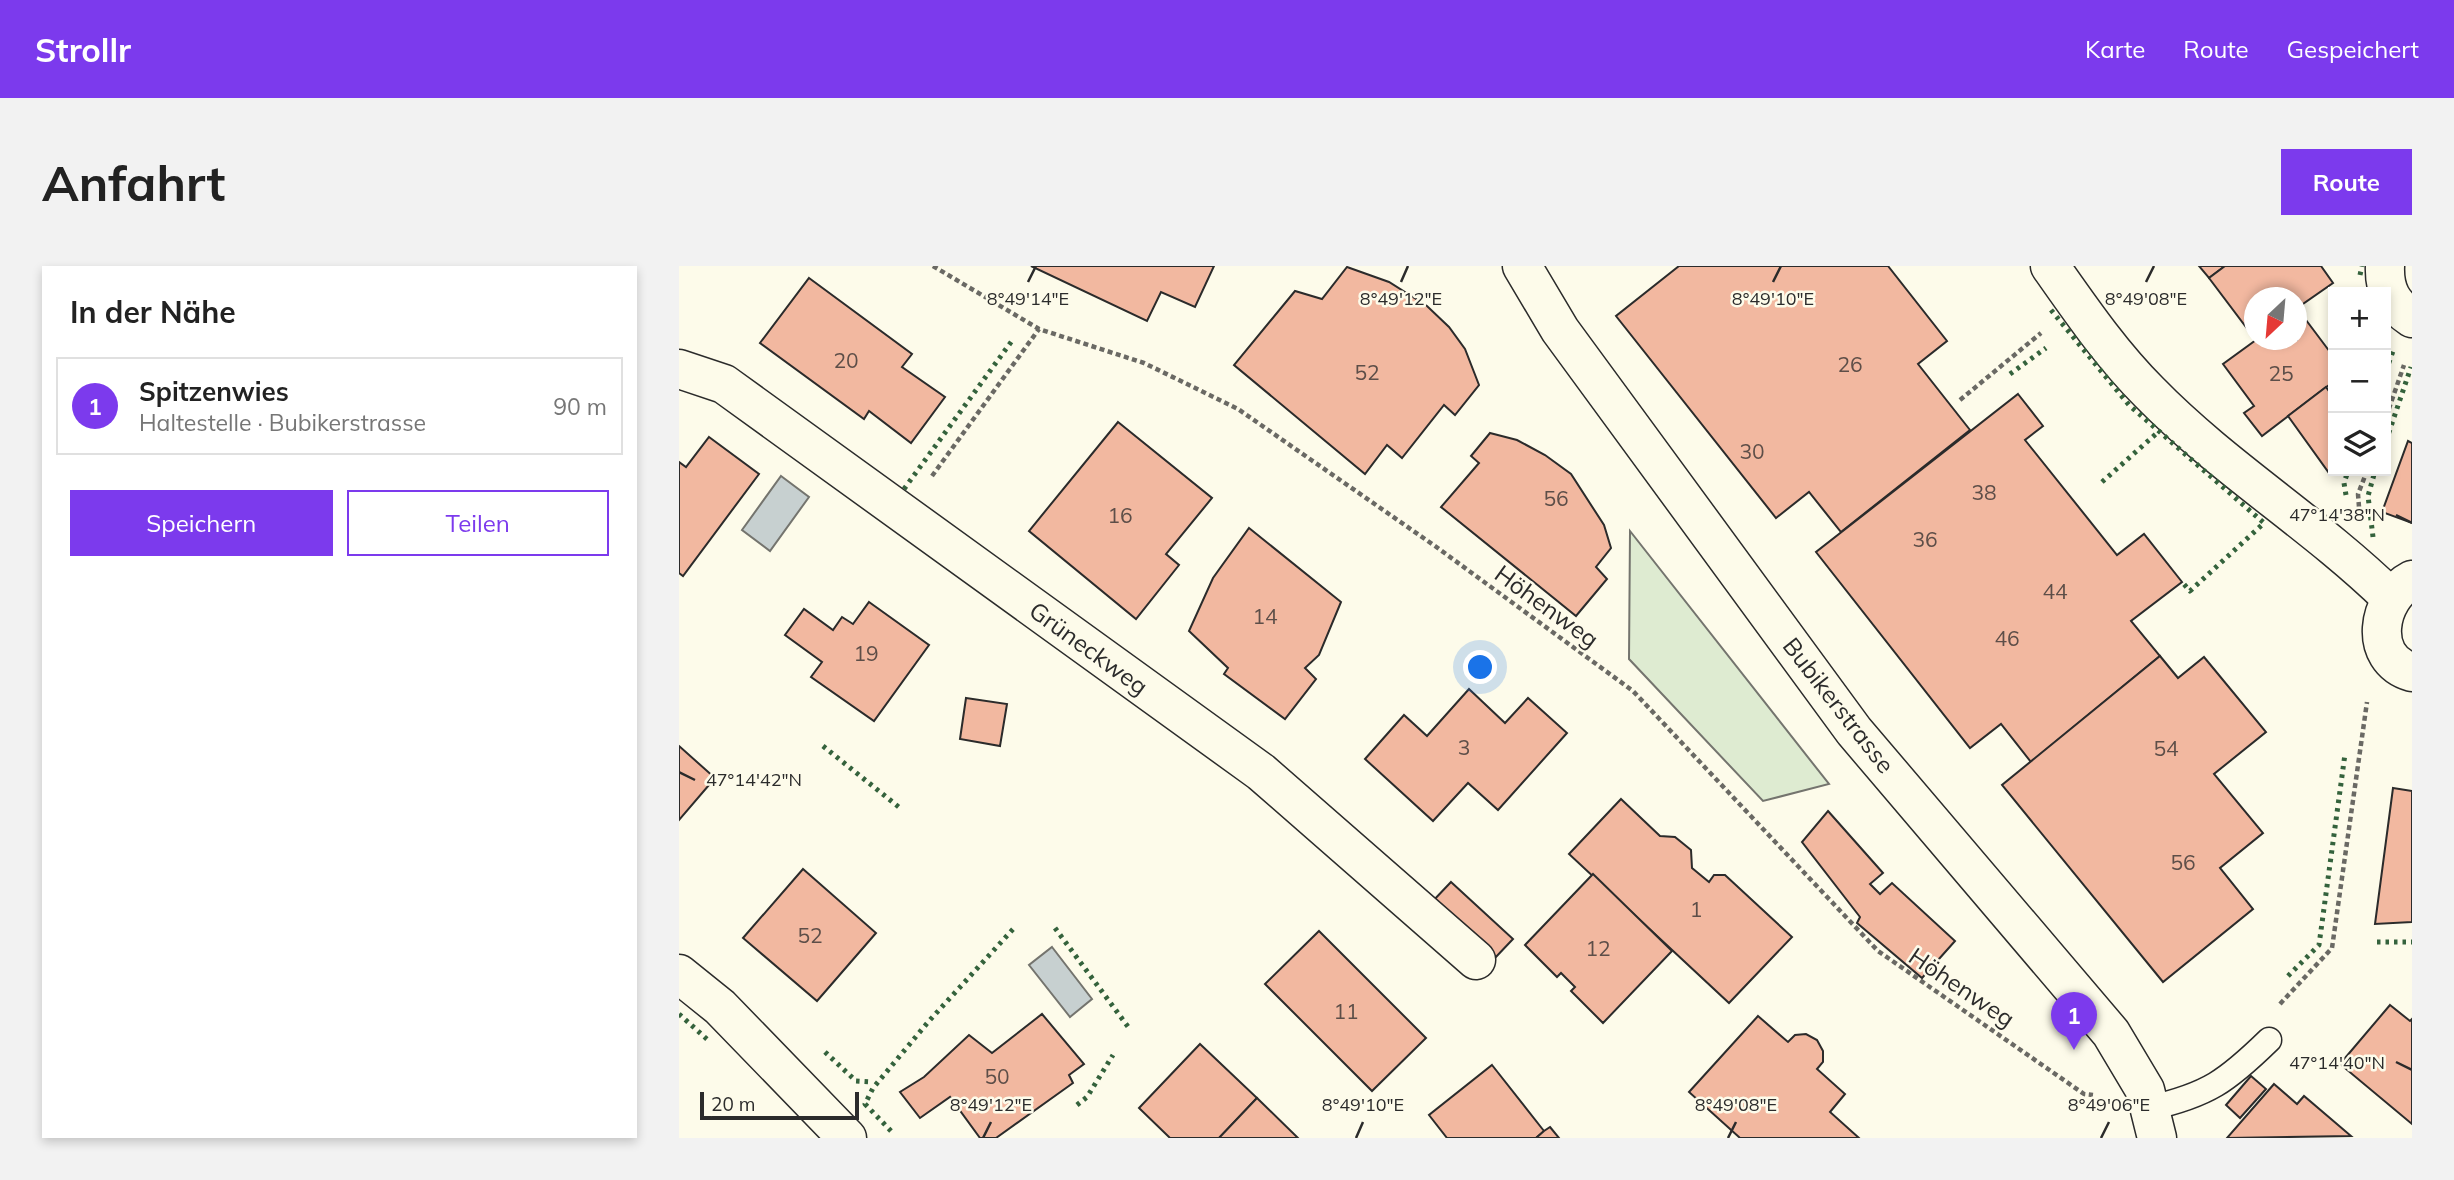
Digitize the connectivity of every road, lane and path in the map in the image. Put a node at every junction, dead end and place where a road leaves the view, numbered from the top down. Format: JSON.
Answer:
{"nodes":[{"id":1,"x":933,"y":266,"type":"edge"},
{"id":2,"x":1522,"y":266,"type":"edge"},
{"id":3,"x":2050,"y":266,"type":"edge"},
{"id":4,"x":2385,"y":266,"type":"edge"},
{"id":5,"x":2412,"y":318,"type":"edge"},
{"id":6,"x":2034,"y":323,"type":"dead end"},
{"id":7,"x":1039,"y":329,"type":"junction"},
{"id":8,"x":2406,"y":359,"type":"dead end"},
{"id":9,"x":679,"y":369,"type":"edge"},
{"id":10,"x":1960,"y":400,"type":"dead end"},
{"id":11,"x":2387,"y":413,"type":"edge"},
{"id":12,"x":905,"y":514,"type":"junction"},
{"id":13,"x":2401,"y":588,"type":"edge"},
{"id":14,"x":2400,"y":662,"type":"edge"},
{"id":15,"x":1476,"y":960,"type":"dead end"},
{"id":16,"x":679,"y":974,"type":"edge"},
{"id":17,"x":2269,"y":1040,"type":"joint"},
{"id":18,"x":2102,"y":1097,"type":"dead end"},
{"id":19,"x":2154,"y":1123,"type":"edge"},
{"id":20,"x":847,"y":1138,"type":"edge"}],
"edges":[{"from":1,"to":7,"type":"path","name":"Höhenweg"},
{"from":2,"to":19,"type":"street","name":"Bubikerstrasse"},
{"from":3,"to":13,"type":"street"},
{"from":4,"to":5,"type":"street"},
{"from":6,"to":10,"type":"path"},
{"from":7,"to":12,"type":"path"},
{"from":7,"to":18,"type":"path","name":"Höhenweg"},
{"from":8,"to":11,"type":"path"},
{"from":9,"to":12,"type":"street","name":"Grüneckweg"},
{"from":12,"to":15,"type":"street","name":"Grüneckweg"},
{"from":13,"to":14,"type":"street"},
{"from":14,"to":17,"type":"path"},
{"from":16,"to":20,"type":"street"},
{"from":17,"to":19,"type":"lane"}]}
